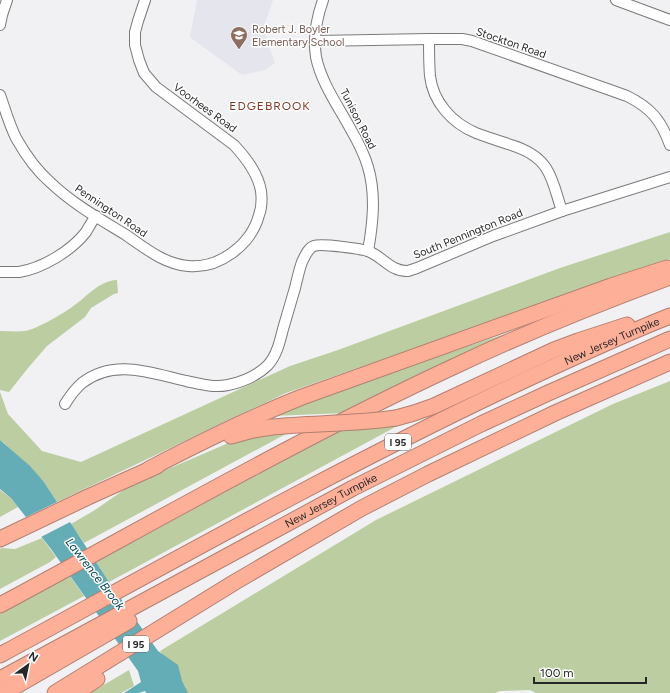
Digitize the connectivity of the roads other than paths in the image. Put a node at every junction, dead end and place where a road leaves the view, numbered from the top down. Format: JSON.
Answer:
{"nodes":[{"id":1,"x":7,"y":0,"type":"edge"},
{"id":2,"x":146,"y":0,"type":"edge"},
{"id":3,"x":323,"y":0,"type":"edge"},
{"id":4,"x":616,"y":0,"type":"edge"},
{"id":5,"x":670,"y":20,"type":"edge"},
{"id":6,"x":0,"y":25,"type":"edge"},
{"id":7,"x":429,"y":39,"type":"junction"},
{"id":8,"x":315,"y":41,"type":"junction"},
{"id":9,"x":0,"y":95,"type":"edge"},
{"id":10,"x":670,"y":145,"type":"edge"},
{"id":11,"x":670,"y":177,"type":"edge"},
{"id":12,"x":562,"y":211,"type":"junction"},
{"id":13,"x":96,"y":216,"type":"junction"},
{"id":14,"x":250,"y":235,"type":"joint"},
{"id":15,"x":368,"y":251,"type":"junction"},
{"id":16,"x":670,"y":267,"type":"edge"},
{"id":17,"x":0,"y":272,"type":"edge"},
{"id":18,"x":670,"y":277,"type":"edge"},
{"id":19,"x":670,"y":311,"type":"edge"},
{"id":20,"x":670,"y":316,"type":"edge"},
{"id":21,"x":670,"y":339,"type":"edge"},
{"id":22,"x":670,"y":362,"type":"edge"},
{"id":23,"x":64,"y":404,"type":"dead end"},
{"id":24,"x":149,"y":469,"type":"junction"},
{"id":25,"x":5,"y":536,"type":"edge"},
{"id":26,"x":0,"y":605,"type":"edge"},
{"id":27,"x":89,"y":637,"type":"junction"},
{"id":28,"x":0,"y":655,"type":"edge"},
{"id":29,"x":110,"y":665,"type":"junction"},
{"id":30,"x":0,"y":679,"type":"edge"},
{"id":31,"x":4,"y":693,"type":"edge"},
{"id":32,"x":55,"y":693,"type":"edge"},
{"id":33,"x":76,"y":693,"type":"edge"}],
"edges":[{"from":1,"to":6,"type":"street"},
{"from":2,"to":14,"type":"street","name":"Voorhees Road"},
{"from":3,"to":8,"type":"street","name":"Tunison Road"},
{"from":4,"to":5,"type":"street"},
{"from":7,"to":8,"type":"street","name":"Stockton Road"},
{"from":7,"to":10,"type":"street","name":"Stockton Road"},
{"from":7,"to":12,"type":"street"},
{"from":8,"to":15,"type":"street","name":"Tunison Road"},
{"from":9,"to":13,"type":"street","name":"Pennington Road"},
{"from":11,"to":12,"type":"street","name":"South Pennington Road"},
{"from":12,"to":15,"type":"street","name":"South Pennington Road"},
{"from":13,"to":14,"type":"street","name":"Pennington Road"},
{"from":13,"to":17,"type":"street"},
{"from":15,"to":23,"type":"street","name":"South Pennington Road"},
{"from":16,"to":24,"type":"highway"},
{"from":18,"to":26,"type":"highway"},
{"from":19,"to":24,"type":"highway","bridge":true},
{"from":20,"to":28,"type":"highway","name":"New Jersey Turnpike","number":"I 95"},
{"from":21,"to":27,"type":"highway","name":"New Jersey Turnpike","number":"I 95"},
{"from":22,"to":29,"type":"highway","name":"New Jersey Turnpike","number":"I 95"},
{"from":24,"to":25,"type":"highway"},
{"from":27,"to":30,"type":"highway"},
{"from":27,"to":31,"type":"highway"},
{"from":29,"to":32,"type":"highway","number":"I 95"},
{"from":29,"to":33,"type":"highway"}]}
